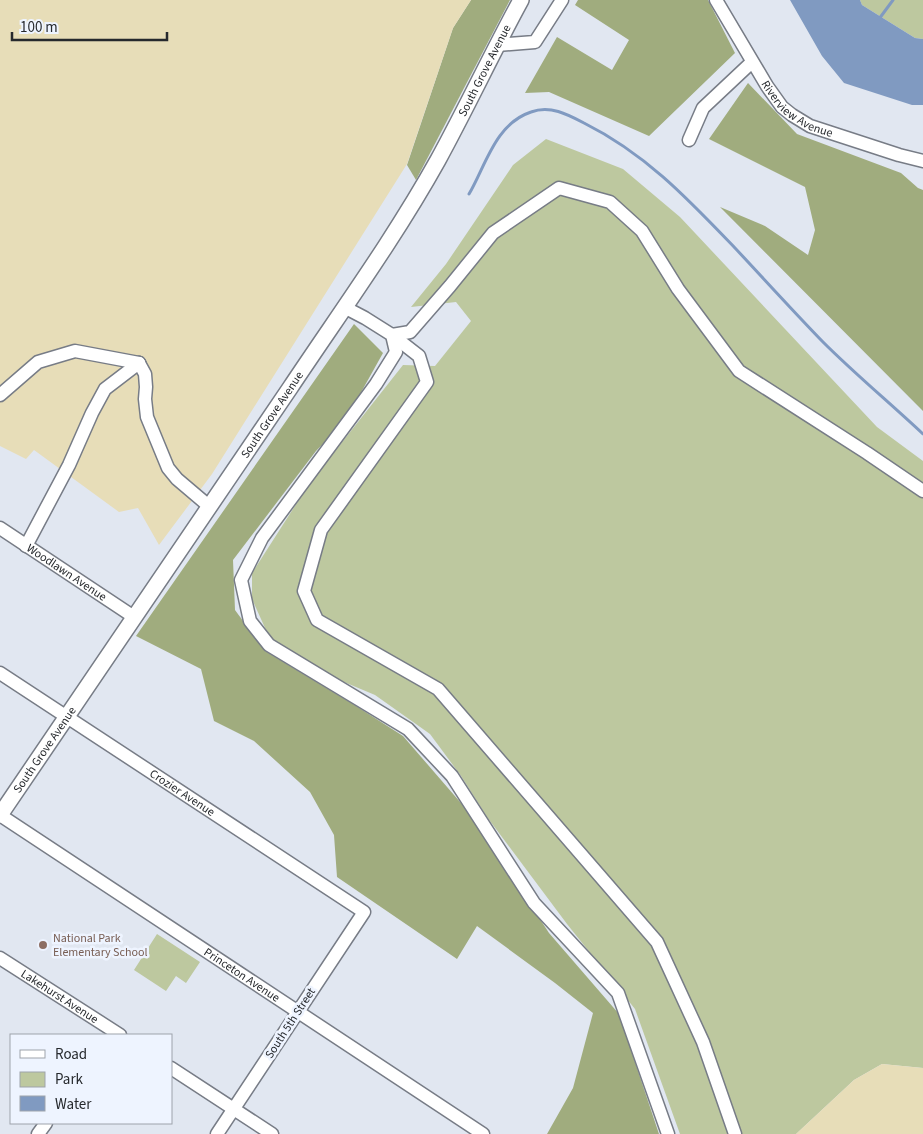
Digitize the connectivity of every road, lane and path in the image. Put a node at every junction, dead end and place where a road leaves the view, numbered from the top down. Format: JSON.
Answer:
{"nodes":[{"id":1,"x":521,"y":0,"type":"edge"},
{"id":2,"x":562,"y":0,"type":"edge"},
{"id":3,"x":716,"y":0,"type":"edge"},
{"id":4,"x":497,"y":45,"type":"junction"},
{"id":5,"x":752,"y":62,"type":"junction"},
{"id":6,"x":689,"y":140,"type":"dead end"},
{"id":7,"x":923,"y":161,"type":"edge"},
{"id":8,"x":344,"y":307,"type":"junction"},
{"id":9,"x":392,"y":335,"type":"junction"},
{"id":10,"x":139,"y":363,"type":"junction"},
{"id":11,"x":0,"y":395,"type":"edge"},
{"id":12,"x":923,"y":491,"type":"edge"},
{"id":13,"x":210,"y":507,"type":"junction"},
{"id":14,"x":0,"y":528,"type":"edge"},
{"id":15,"x":26,"y":546,"type":"junction"},
{"id":16,"x":134,"y":617,"type":"junction"},
{"id":17,"x":0,"y":673,"type":"edge"},
{"id":18,"x":67,"y":716,"type":"junction"},
{"id":19,"x":0,"y":815,"type":"edge"},
{"id":20,"x":364,"y":912,"type":"joint"},
{"id":21,"x":0,"y":958,"type":"edge"},
{"id":22,"x":297,"y":1012,"type":"junction"},
{"id":23,"x":118,"y":1034,"type":"edge"},
{"id":24,"x":172,"y":1069,"type":"edge"},
{"id":25,"x":234,"y":1108,"type":"junction"},
{"id":26,"x":217,"y":1134,"type":"edge"},
{"id":27,"x":272,"y":1134,"type":"edge"},
{"id":28,"x":483,"y":1134,"type":"edge"},
{"id":29,"x":668,"y":1134,"type":"edge"},
{"id":30,"x":736,"y":1134,"type":"edge"}],
"edges":[{"from":1,"to":4,"type":"main road","name":"South Grove Avenue"},
{"from":2,"to":4,"type":"street"},
{"from":3,"to":5,"type":"street","name":"Riverview Avenue"},
{"from":4,"to":8,"type":"main road","name":"South Grove Avenue"},
{"from":5,"to":6,"type":"street"},
{"from":5,"to":7,"type":"street","name":"Riverview Avenue"},
{"from":8,"to":9,"type":"street"},
{"from":8,"to":13,"type":"main road","name":"South Grove Avenue"},
{"from":9,"to":12,"type":"street"},
{"from":9,"to":29,"type":"street"},
{"from":9,"to":30,"type":"street"},
{"from":10,"to":11,"type":"street"},
{"from":10,"to":13,"type":"street"},
{"from":10,"to":15,"type":"street"},
{"from":13,"to":16,"type":"main road","name":"South Grove Avenue"},
{"from":14,"to":15,"type":"street","name":"Woodlawn Avenue"},
{"from":15,"to":16,"type":"street","name":"Woodlawn Avenue"},
{"from":16,"to":18,"type":"main road","name":"South Grove Avenue"},
{"from":17,"to":18,"type":"street","name":"Crozier Avenue"},
{"from":18,"to":19,"type":"main road","name":"South Grove Avenue"},
{"from":18,"to":20,"type":"street","name":"Crozier Avenue"},
{"from":19,"to":22,"type":"street","name":"Princeton Avenue"},
{"from":20,"to":22,"type":"street","name":"South 5th Street"},
{"from":21,"to":23,"type":"street","name":"Lakehurst Avenue"},
{"from":22,"to":25,"type":"street","name":"South 5th Street"},
{"from":22,"to":28,"type":"street","name":"Princeton Avenue"},
{"from":24,"to":25,"type":"street"},
{"from":25,"to":26,"type":"street","name":"South 5th Street"},
{"from":25,"to":27,"type":"street"}]}
